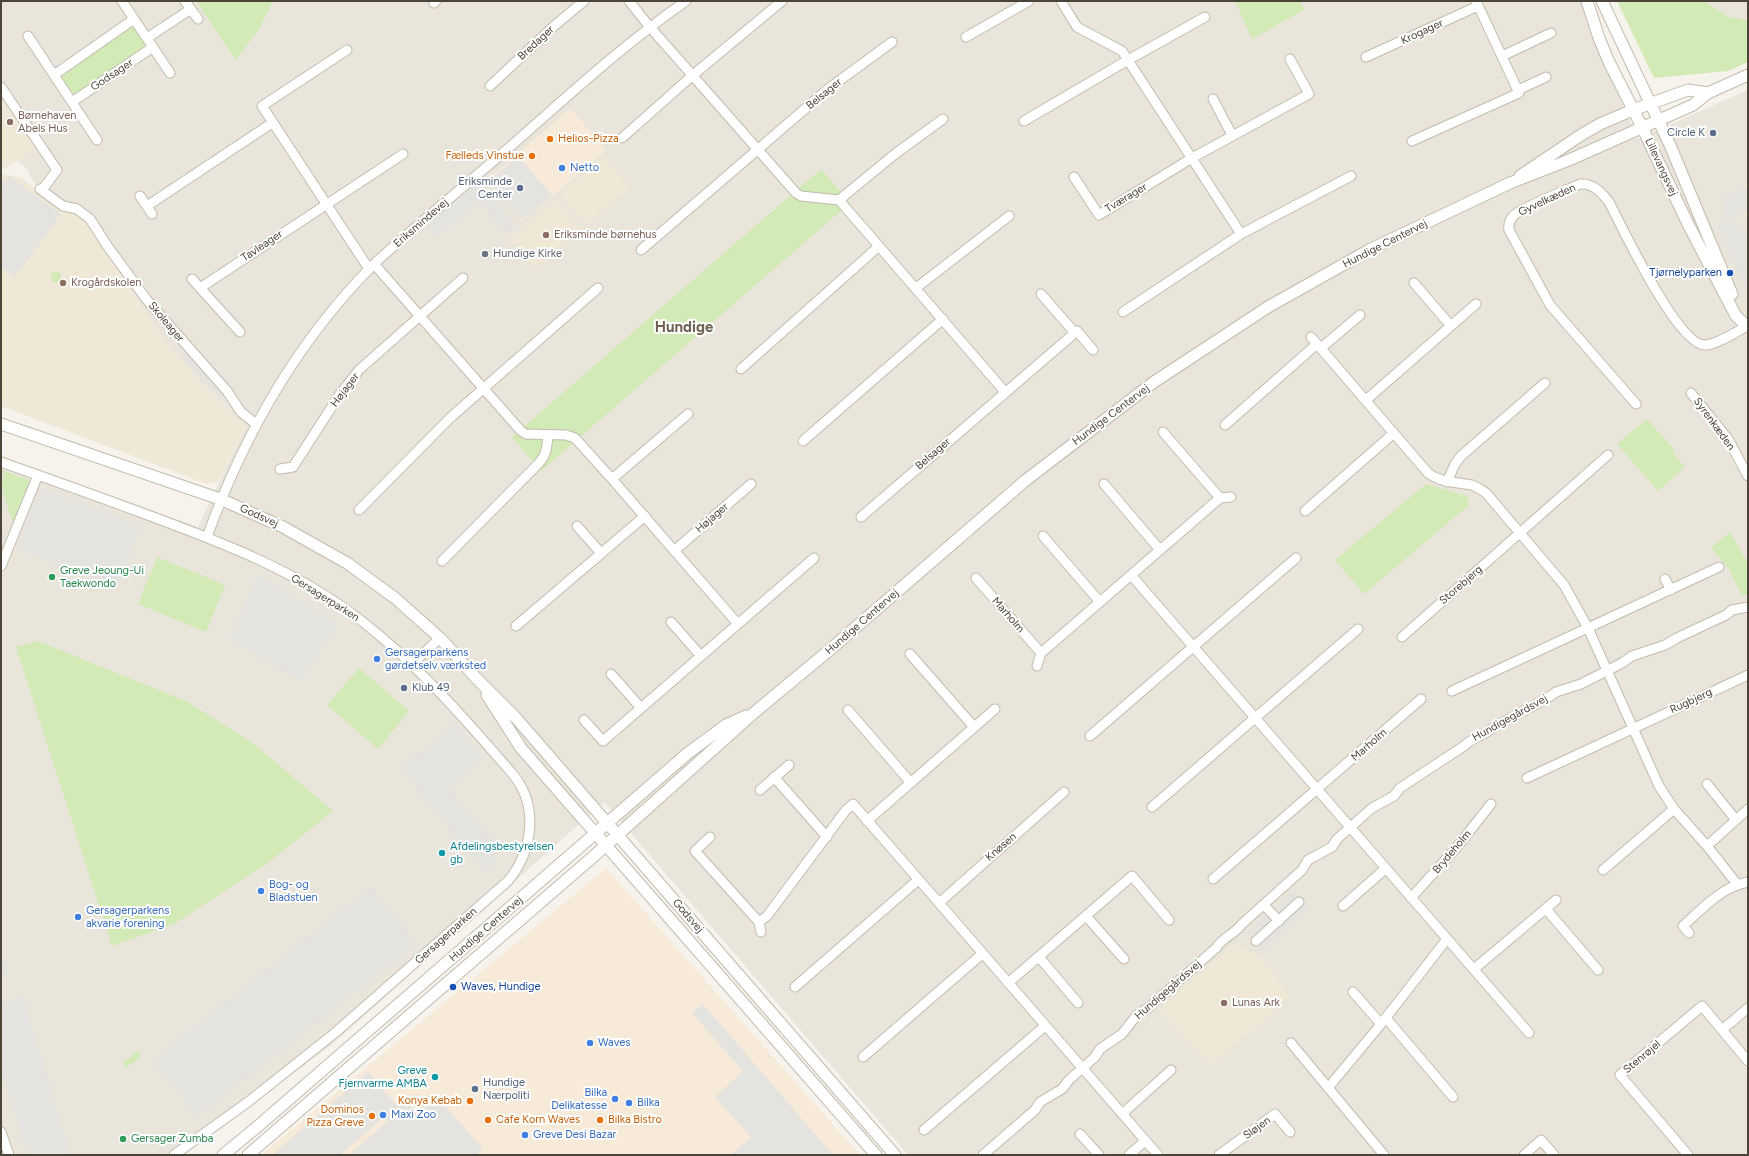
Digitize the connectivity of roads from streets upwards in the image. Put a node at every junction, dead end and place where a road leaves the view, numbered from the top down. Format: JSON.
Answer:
{"nodes":[{"id":1,"x":122,"y":1,"type":"edge"},
{"id":2,"x":584,"y":1,"type":"edge"},
{"id":3,"x":629,"y":1,"type":"edge"},
{"id":4,"x":686,"y":1,"type":"edge"},
{"id":5,"x":782,"y":1,"type":"edge"},
{"id":6,"x":1029,"y":1,"type":"edge"},
{"id":7,"x":1061,"y":1,"type":"edge"},
{"id":8,"x":1587,"y":1,"type":"edge"},
{"id":9,"x":1602,"y":1,"type":"edge"},
{"id":10,"x":1477,"y":4,"type":"edge"},
{"id":11,"x":188,"y":5,"type":"edge"},
{"id":12,"x":1205,"y":17,"type":"dead end"},
{"id":13,"x":134,"y":19,"type":"junction"},
{"id":14,"x":198,"y":19,"type":"dead end"},
{"id":15,"x":649,"y":26,"type":"junction"},
{"id":16,"x":1551,"y":33,"type":"dead end"},
{"id":17,"x":28,"y":36,"type":"dead end"},
{"id":18,"x":966,"y":37,"type":"dead end"},
{"id":19,"x":147,"y":38,"type":"junction"},
{"id":20,"x":892,"y":42,"type":"dead end"},
{"id":21,"x":153,"y":47,"type":"junction"},
{"id":22,"x":347,"y":50,"type":"dead end"},
{"id":23,"x":1502,"y":56,"type":"junction"},
{"id":24,"x":1366,"y":57,"type":"dead end"},
{"id":25,"x":1290,"y":59,"type":"dead end"},
{"id":26,"x":1128,"y":60,"type":"junction"},
{"id":27,"x":170,"y":73,"type":"dead end"},
{"id":28,"x":54,"y":75,"type":"junction"},
{"id":29,"x":1748,"y":75,"type":"edge"},
{"id":30,"x":693,"y":76,"type":"junction"},
{"id":31,"x":1546,"y":77,"type":"dead end"},
{"id":32,"x":490,"y":86,"type":"dead end"},
{"id":33,"x":1,"y":87,"type":"edge"},
{"id":34,"x":1518,"y":90,"type":"junction"},
{"id":35,"x":1708,"y":93,"type":"junction"},
{"id":36,"x":1213,"y":99,"type":"dead end"},
{"id":37,"x":72,"y":102,"type":"junction"},
{"id":38,"x":1651,"y":103,"type":"junction"},
{"id":39,"x":1633,"y":110,"type":"junction"},
{"id":40,"x":943,"y":119,"type":"dead end"},
{"id":41,"x":1658,"y":120,"type":"junction"},
{"id":42,"x":1024,"y":121,"type":"dead end"},
{"id":43,"x":272,"y":124,"type":"junction"},
{"id":44,"x":1642,"y":128,"type":"junction"},
{"id":45,"x":1232,"y":135,"type":"junction"},
{"id":46,"x":622,"y":138,"type":"dead end"},
{"id":47,"x":97,"y":140,"type":"dead end"},
{"id":48,"x":1412,"y":141,"type":"dead end"},
{"id":49,"x":758,"y":150,"type":"junction"},
{"id":50,"x":403,"y":154,"type":"dead end"},
{"id":51,"x":1192,"y":158,"type":"junction"},
{"id":52,"x":1351,"y":176,"type":"dead end"},
{"id":53,"x":1074,"y":177,"type":"dead end"},
{"id":54,"x":1510,"y":183,"type":"junction"},
{"id":55,"x":140,"y":196,"type":"dead end"},
{"id":56,"x":839,"y":200,"type":"junction"},
{"id":57,"x":325,"y":204,"type":"junction"},
{"id":58,"x":1009,"y":216,"type":"dead end"},
{"id":59,"x":1241,"y":234,"type":"junction"},
{"id":60,"x":878,"y":247,"type":"junction"},
{"id":61,"x":641,"y":250,"type":"dead end"},
{"id":62,"x":371,"y":267,"type":"junction"},
{"id":63,"x":463,"y":278,"type":"dead end"},
{"id":64,"x":192,"y":279,"type":"dead end"},
{"id":65,"x":1414,"y":283,"type":"dead end"},
{"id":66,"x":200,"y":288,"type":"junction"},
{"id":67,"x":598,"y":288,"type":"dead end"},
{"id":68,"x":916,"y":288,"type":"junction"},
{"id":69,"x":1041,"y":294,"type":"dead end"},
{"id":70,"x":1476,"y":304,"type":"dead end"},
{"id":71,"x":1122,"y":312,"type":"dead end"},
{"id":72,"x":1360,"y":315,"type":"dead end"},
{"id":73,"x":419,"y":316,"type":"junction"},
{"id":74,"x":943,"y":319,"type":"junction"},
{"id":75,"x":1745,"y":322,"type":"edge"},
{"id":76,"x":1451,"y":326,"type":"junction"},
{"id":77,"x":240,"y":332,"type":"dead end"},
{"id":78,"x":1074,"y":333,"type":"junction"},
{"id":79,"x":1311,"y":337,"type":"dead end"},
{"id":80,"x":1319,"y":346,"type":"junction"},
{"id":81,"x":1093,"y":350,"type":"dead end"},
{"id":82,"x":741,"y":369,"type":"dead end"},
{"id":83,"x":1545,"y":383,"type":"dead end"},
{"id":84,"x":482,"y":388,"type":"junction"},
{"id":85,"x":1005,"y":392,"type":"junction"},
{"id":86,"x":1691,"y":393,"type":"dead end"},
{"id":87,"x":1366,"y":400,"type":"junction"},
{"id":88,"x":1636,"y":404,"type":"dead end"},
{"id":89,"x":688,"y":414,"type":"dead end"},
{"id":90,"x":1,"y":424,"type":"edge"},
{"id":91,"x":256,"y":424,"type":"junction"},
{"id":92,"x":1225,"y":425,"type":"dead end"},
{"id":93,"x":1163,"y":432,"type":"dead end"},
{"id":94,"x":1394,"y":433,"type":"junction"},
{"id":95,"x":548,"y":435,"type":"junction"},
{"id":96,"x":803,"y":441,"type":"dead end"},
{"id":97,"x":1608,"y":455,"type":"dead end"},
{"id":98,"x":1,"y":462,"type":"edge"},
{"id":99,"x":280,"y":469,"type":"dead end"},
{"id":100,"x":38,"y":475,"type":"junction"},
{"id":101,"x":1748,"y":476,"type":"edge"},
{"id":102,"x":612,"y":479,"type":"junction"},
{"id":103,"x":1447,"y":482,"type":"junction"},
{"id":104,"x":751,"y":484,"type":"dead end"},
{"id":105,"x":1104,"y":484,"type":"dead end"},
{"id":106,"x":1231,"y":496,"type":"dead end"},
{"id":107,"x":1220,"y":498,"type":"junction"},
{"id":108,"x":220,"y":499,"type":"junction"},
{"id":109,"x":359,"y":510,"type":"dead end"},
{"id":110,"x":1305,"y":512,"type":"dead end"},
{"id":111,"x":645,"y":516,"type":"junction"},
{"id":112,"x":861,"y":517,"type":"dead end"},
{"id":113,"x":577,"y":526,"type":"dead end"},
{"id":114,"x":1520,"y":532,"type":"junction"},
{"id":115,"x":1043,"y":536,"type":"dead end"},
{"id":116,"x":207,"y":537,"type":"junction"},
{"id":117,"x":1160,"y":550,"type":"junction"},
{"id":118,"x":674,"y":551,"type":"junction"},
{"id":119,"x":601,"y":553,"type":"junction"},
{"id":120,"x":814,"y":558,"type":"dead end"},
{"id":121,"x":1296,"y":558,"type":"dead end"},
{"id":122,"x":442,"y":561,"type":"dead end"},
{"id":123,"x":1,"y":566,"type":"edge"},
{"id":124,"x":1719,"y":567,"type":"dead end"},
{"id":125,"x":1131,"y":575,"type":"junction"},
{"id":126,"x":976,"y":578,"type":"dead end"},
{"id":127,"x":1665,"y":579,"type":"dead end"},
{"id":128,"x":1670,"y":590,"type":"junction"},
{"id":129,"x":1100,"y":602,"type":"junction"},
{"id":130,"x":1748,"y":607,"type":"edge"},
{"id":131,"x":671,"y":622,"type":"dead end"},
{"id":132,"x":738,"y":624,"type":"junction"},
{"id":133,"x":516,"y":626,"type":"dead end"},
{"id":134,"x":1588,"y":628,"type":"junction"},
{"id":135,"x":1358,"y":629,"type":"dead end"},
{"id":136,"x":1402,"y":637,"type":"dead end"},
{"id":137,"x":440,"y":638,"type":"junction"},
{"id":138,"x":1193,"y":647,"type":"junction"},
{"id":139,"x":1041,"y":653,"type":"junction"},
{"id":140,"x":910,"y":654,"type":"dead end"},
{"id":141,"x":701,"y":656,"type":"junction"},
{"id":142,"x":412,"y":664,"type":"junction"},
{"id":143,"x":1037,"y":666,"type":"dead end"},
{"id":144,"x":1606,"y":670,"type":"junction"},
{"id":145,"x":611,"y":674,"type":"dead end"},
{"id":146,"x":1748,"y":675,"type":"edge"},
{"id":147,"x":477,"y":680,"type":"junction"},
{"id":148,"x":1452,"y":691,"type":"dead end"},
{"id":149,"x":1421,"y":699,"type":"dead end"},
{"id":150,"x":641,"y":708,"type":"junction"},
{"id":151,"x":995,"y":709,"type":"dead end"},
{"id":152,"x":848,"y":710,"type":"dead end"},
{"id":153,"x":756,"y":712,"type":"junction"},
{"id":154,"x":1255,"y":719,"type":"junction"},
{"id":155,"x":584,"y":720,"type":"dead end"},
{"id":156,"x":974,"y":727,"type":"junction"},
{"id":157,"x":1634,"y":728,"type":"junction"},
{"id":158,"x":1090,"y":736,"type":"dead end"},
{"id":159,"x":789,"y":765,"type":"dead end"},
{"id":160,"x":774,"y":778,"type":"junction"},
{"id":161,"x":1527,"y":778,"type":"dead end"},
{"id":162,"x":911,"y":783,"type":"junction"},
{"id":163,"x":1707,"y":784,"type":"dead end"},
{"id":164,"x":760,"y":790,"type":"dead end"},
{"id":165,"x":1316,"y":790,"type":"junction"},
{"id":166,"x":1064,"y":792,"type":"dead end"},
{"id":167,"x":1491,"y":804,"type":"dead end"},
{"id":168,"x":1152,"y":807,"type":"dead end"},
{"id":169,"x":1674,"y":809,"type":"junction"},
{"id":170,"x":1748,"y":809,"type":"edge"},
{"id":171,"x":1736,"y":820,"type":"junction"},
{"id":172,"x":868,"y":821,"type":"junction"},
{"id":173,"x":607,"y":824,"type":"junction"},
{"id":174,"x":1349,"y":828,"type":"junction"},
{"id":175,"x":595,"y":835,"type":"junction"},
{"id":176,"x":618,"y":835,"type":"junction"},
{"id":177,"x":827,"y":836,"type":"junction"},
{"id":178,"x":710,"y":837,"type":"dead end"},
{"id":179,"x":606,"y":846,"type":"junction"},
{"id":180,"x":1707,"y":846,"type":"junction"},
{"id":181,"x":1385,"y":869,"type":"junction"},
{"id":182,"x":1603,"y":870,"type":"dead end"},
{"id":183,"x":1213,"y":879,"type":"dead end"},
{"id":184,"x":918,"y":880,"type":"junction"},
{"id":185,"x":1748,"y":882,"type":"edge"},
{"id":186,"x":1737,"y":884,"type":"junction"},
{"id":187,"x":1411,"y":898,"type":"junction"},
{"id":188,"x":1556,"y":900,"type":"dead end"},
{"id":189,"x":1299,"y":902,"type":"dead end"},
{"id":190,"x":938,"y":903,"type":"junction"},
{"id":191,"x":1264,"y":905,"type":"junction"},
{"id":192,"x":1344,"y":906,"type":"dead end"},
{"id":193,"x":1546,"y":909,"type":"junction"},
{"id":194,"x":1086,"y":916,"type":"junction"},
{"id":195,"x":1169,"y":920,"type":"dead end"},
{"id":196,"x":1279,"y":921,"type":"junction"},
{"id":197,"x":759,"y":922,"type":"junction"},
{"id":198,"x":761,"y":932,"type":"dead end"},
{"id":199,"x":1689,"y":933,"type":"dead end"},
{"id":200,"x":1447,"y":939,"type":"junction"},
{"id":201,"x":1256,"y":941,"type":"dead end"},
{"id":202,"x":982,"y":954,"type":"junction"},
{"id":203,"x":1039,"y":957,"type":"junction"},
{"id":204,"x":1124,"y":959,"type":"dead end"},
{"id":205,"x":1474,"y":969,"type":"junction"},
{"id":206,"x":1598,"y":970,"type":"dead end"},
{"id":207,"x":1008,"y":983,"type":"junction"},
{"id":208,"x":795,"y":987,"type":"dead end"},
{"id":209,"x":1353,"y":992,"type":"dead end"},
{"id":210,"x":1078,"y":1003,"type":"dead end"},
{"id":211,"x":1748,"y":1008,"type":"edge"},
{"id":212,"x":1383,"y":1021,"type":"junction"},
{"id":213,"x":1045,"y":1026,"type":"junction"},
{"id":214,"x":1722,"y":1030,"type":"junction"},
{"id":215,"x":1528,"y":1033,"type":"dead end"},
{"id":216,"x":1291,"y":1043,"type":"dead end"},
{"id":217,"x":863,"y":1057,"type":"dead end"},
{"id":218,"x":1748,"y":1061,"type":"edge"},
{"id":219,"x":1082,"y":1069,"type":"junction"},
{"id":220,"x":1171,"y":1070,"type":"dead end"},
{"id":221,"x":1328,"y":1088,"type":"junction"},
{"id":222,"x":1453,"y":1097,"type":"dead end"},
{"id":223,"x":1122,"y":1114,"type":"junction"},
{"id":224,"x":924,"y":1130,"type":"dead end"},
{"id":225,"x":1,"y":1132,"type":"edge"},
{"id":226,"x":1290,"y":1132,"type":"dead end"},
{"id":227,"x":1080,"y":1134,"type":"dead end"},
{"id":228,"x":1145,"y":1141,"type":"junction"},
{"id":229,"x":9,"y":1155,"type":"edge"},
{"id":230,"x":174,"y":1155,"type":"edge"},
{"id":231,"x":223,"y":1155,"type":"edge"},
{"id":232,"x":248,"y":1155,"type":"edge"},
{"id":233,"x":876,"y":1155,"type":"edge"},
{"id":234,"x":895,"y":1155,"type":"edge"},
{"id":235,"x":983,"y":1155,"type":"edge"},
{"id":236,"x":1099,"y":1155,"type":"edge"},
{"id":237,"x":1129,"y":1155,"type":"edge"},
{"id":238,"x":1158,"y":1155,"type":"edge"},
{"id":239,"x":1219,"y":1155,"type":"edge"},
{"id":240,"x":1384,"y":1155,"type":"edge"},
{"id":241,"x":1524,"y":1155,"type":"edge"},
{"id":242,"x":1554,"y":1155,"type":"edge"},
{"id":243,"x":1688,"y":1155,"type":"edge"}],
"edges":[{"from":1,"to":13,"type":"street"},
{"from":2,"to":32,"type":"street","name":"Bredager"},
{"from":3,"to":15,"type":"street"},
{"from":4,"to":15,"type":"street","name":"Eriksmindevej"},
{"from":5,"to":30,"type":"street"},
{"from":6,"to":18,"type":"street"},
{"from":7,"to":26,"type":"street"},
{"from":8,"to":39,"type":"street","name":"Lillevangsvej"},
{"from":9,"to":38,"type":"street","name":"Lillevangsvej"},
{"from":10,"to":23,"type":"street","name":"Krogager"},
{"from":10,"to":24,"type":"street","name":"Krogager"},
{"from":11,"to":14,"type":"street"},
{"from":11,"to":19,"type":"street"},
{"from":12,"to":26,"type":"street"},
{"from":13,"to":19,"type":"street"},
{"from":13,"to":28,"type":"street"},
{"from":15,"to":30,"type":"street"},
{"from":15,"to":62,"type":"street","name":"Eriksmindevej"},
{"from":16,"to":23,"type":"street"},
{"from":17,"to":28,"type":"street"},
{"from":19,"to":21,"type":"street"},
{"from":20,"to":49,"type":"street","name":"Belsager"},
{"from":21,"to":27,"type":"street"},
{"from":21,"to":37,"type":"street","name":"Godsager"},
{"from":22,"to":43,"type":"street"},
{"from":23,"to":34,"type":"street","name":"Krogager"},
{"from":25,"to":45,"type":"street","name":"Tværager"},
{"from":26,"to":42,"type":"street"},
{"from":26,"to":51,"type":"street"},
{"from":28,"to":37,"type":"street"},
{"from":29,"to":35,"type":"street","name":"Hundige Centervej"},
{"from":30,"to":46,"type":"street"},
{"from":30,"to":49,"type":"street"},
{"from":31,"to":34,"type":"street"},
{"from":33,"to":91,"type":"street","name":"Skoleager"},
{"from":34,"to":48,"type":"street"},
{"from":35,"to":38,"type":"street","name":"Hundige Centervej"},
{"from":35,"to":41,"type":"street","name":"Hundige Centervej"},
{"from":36,"to":45,"type":"street"},
{"from":37,"to":47,"type":"street"},
{"from":38,"to":39,"type":"street","name":"Hundige Centervej"},
{"from":38,"to":41,"type":"street","name":"Lillevangsvej"},
{"from":39,"to":44,"type":"street","name":"Lillevangsvej"},
{"from":39,"to":54,"type":"street","name":"Hundige Centervej"},
{"from":40,"to":56,"type":"street"},
{"from":41,"to":44,"type":"street","name":"Hundige Centervej"},
{"from":41,"to":75,"type":"street","name":"Lillevangsvej"},
{"from":43,"to":55,"type":"street"},
{"from":43,"to":57,"type":"street"},
{"from":44,"to":54,"type":"street","name":"Hundige Centervej"},
{"from":44,"to":75,"type":"street","name":"Lillevangsvej"},
{"from":45,"to":51,"type":"street","name":"Tværager"},
{"from":49,"to":56,"type":"street"},
{"from":49,"to":61,"type":"street","name":"Belsager"},
{"from":50,"to":57,"type":"street","name":"Tavleager"},
{"from":51,"to":53,"type":"street","name":"Tværager"},
{"from":51,"to":59,"type":"street"},
{"from":52,"to":59,"type":"street"},
{"from":54,"to":153,"type":"street","name":"Hundige Centervej"},
{"from":56,"to":60,"type":"street"},
{"from":57,"to":62,"type":"street"},
{"from":57,"to":66,"type":"street","name":"Tavleager"},
{"from":58,"to":68,"type":"street"},
{"from":59,"to":71,"type":"street"},
{"from":60,"to":68,"type":"street"},
{"from":60,"to":82,"type":"street"},
{"from":62,"to":73,"type":"street"},
{"from":62,"to":91,"type":"street","name":"Eriksmindevej"},
{"from":63,"to":73,"type":"street","name":"Højager"},
{"from":64,"to":66,"type":"street"},
{"from":65,"to":76,"type":"street"},
{"from":66,"to":77,"type":"street"},
{"from":67,"to":84,"type":"street"},
{"from":68,"to":74,"type":"street"},
{"from":69,"to":78,"type":"street"},
{"from":70,"to":76,"type":"street"},
{"from":72,"to":80,"type":"street"},
{"from":73,"to":84,"type":"street"},
{"from":73,"to":99,"type":"street","name":"Højager"},
{"from":74,"to":85,"type":"street"},
{"from":74,"to":96,"type":"street"},
{"from":75,"to":88,"type":"street","name":"Gyvelkæden"},
{"from":76,"to":87,"type":"street"},
{"from":78,"to":81,"type":"street"},
{"from":78,"to":85,"type":"street","name":"Belsager"},
{"from":79,"to":80,"type":"street"},
{"from":80,"to":87,"type":"street"},
{"from":80,"to":92,"type":"street"},
{"from":83,"to":103,"type":"street"},
{"from":84,"to":95,"type":"street"},
{"from":84,"to":109,"type":"street"},
{"from":85,"to":112,"type":"street","name":"Belsager"},
{"from":86,"to":101,"type":"street","name":"Syrenkæden"},
{"from":87,"to":94,"type":"street"},
{"from":89,"to":102,"type":"street"},
{"from":90,"to":108,"type":"street","name":"Godsvej"},
{"from":91,"to":108,"type":"street","name":"Eriksmindevej"},
{"from":93,"to":107,"type":"street"},
{"from":94,"to":103,"type":"street"},
{"from":94,"to":110,"type":"street"},
{"from":95,"to":102,"type":"street"},
{"from":95,"to":122,"type":"street"},
{"from":97,"to":114,"type":"street","name":"Storebjerg"},
{"from":98,"to":100,"type":"street","name":"Gersagerparken"},
{"from":100,"to":116,"type":"street","name":"Gersagerparken"},
{"from":100,"to":123,"type":"street"},
{"from":102,"to":111,"type":"street"},
{"from":103,"to":114,"type":"street"},
{"from":104,"to":118,"type":"street","name":"Højager"},
{"from":105,"to":117,"type":"street"},
{"from":106,"to":107,"type":"street"},
{"from":107,"to":117,"type":"street"},
{"from":108,"to":116,"type":"street"},
{"from":108,"to":137,"type":"street","name":"Godsvej"},
{"from":111,"to":118,"type":"street"},
{"from":111,"to":119,"type":"street"},
{"from":113,"to":119,"type":"street"},
{"from":114,"to":134,"type":"street"},
{"from":114,"to":136,"type":"street","name":"Storebjerg"},
{"from":115,"to":129,"type":"street"},
{"from":116,"to":142,"type":"street","name":"Gersagerparken"},
{"from":117,"to":125,"type":"street"},
{"from":118,"to":132,"type":"street"},
{"from":119,"to":133,"type":"street"},
{"from":120,"to":132,"type":"street"},
{"from":121,"to":138,"type":"street"},
{"from":124,"to":128,"type":"street"},
{"from":125,"to":129,"type":"street"},
{"from":125,"to":138,"type":"street"},
{"from":126,"to":139,"type":"street","name":"Marholm"},
{"from":127,"to":128,"type":"street"},
{"from":128,"to":134,"type":"street"},
{"from":129,"to":139,"type":"street"},
{"from":130,"to":144,"type":"street","name":"Hundigegårdsvej"},
{"from":131,"to":141,"type":"street"},
{"from":132,"to":141,"type":"street"},
{"from":134,"to":144,"type":"street"},
{"from":134,"to":148,"type":"street"},
{"from":135,"to":154,"type":"street"},
{"from":137,"to":142,"type":"street"},
{"from":137,"to":147,"type":"street","name":"Godsvej"},
{"from":138,"to":154,"type":"street"},
{"from":138,"to":158,"type":"street"},
{"from":139,"to":143,"type":"street"},
{"from":140,"to":156,"type":"street"},
{"from":141,"to":150,"type":"street"},
{"from":142,"to":230,"type":"street","name":"Gersagerparken"},
{"from":144,"to":157,"type":"street"},
{"from":144,"to":174,"type":"street","name":"Hundigegårdsvej"},
{"from":145,"to":150,"type":"street"},
{"from":146,"to":157,"type":"street","name":"Rugbjerg"},
{"from":147,"to":173,"type":"street","name":"Godsvej"},
{"from":147,"to":175,"type":"street","name":"Godsvej"},
{"from":149,"to":165,"type":"street","name":"Marholm"},
{"from":150,"to":155,"type":"street"},
{"from":151,"to":156,"type":"street"},
{"from":152,"to":162,"type":"street"},
{"from":153,"to":173,"type":"street","name":"Hundige Centervej"},
{"from":153,"to":176,"type":"street","name":"Hundige Centervej"},
{"from":154,"to":165,"type":"street"},
{"from":154,"to":168,"type":"street"},
{"from":156,"to":162,"type":"street"},
{"from":157,"to":161,"type":"street","name":"Rugbjerg"},
{"from":157,"to":169,"type":"street"},
{"from":159,"to":160,"type":"street"},
{"from":160,"to":164,"type":"street"},
{"from":160,"to":177,"type":"street"},
{"from":162,"to":172,"type":"street"},
{"from":163,"to":171,"type":"street"},
{"from":165,"to":174,"type":"street"},
{"from":165,"to":183,"type":"street","name":"Marholm"},
{"from":166,"to":190,"type":"street","name":"Knøsen"},
{"from":167,"to":187,"type":"street","name":"Brydeholm"},
{"from":169,"to":180,"type":"street"},
{"from":169,"to":182,"type":"street"},
{"from":170,"to":171,"type":"street"},
{"from":171,"to":180,"type":"street"},
{"from":172,"to":177,"type":"street"},
{"from":172,"to":184,"type":"street"},
{"from":173,"to":175,"type":"street","name":"Hundige Centervej"},
{"from":173,"to":176,"type":"street","name":"Godsvej"},
{"from":174,"to":181,"type":"street"},
{"from":174,"to":191,"type":"street","name":"Hundigegårdsvej"},
{"from":175,"to":179,"type":"street","name":"Godsvej"},
{"from":175,"to":231,"type":"street","name":"Hundige Centervej"},
{"from":176,"to":179,"type":"street","name":"Hundige Centervej"},
{"from":176,"to":234,"type":"street","name":"Godsvej"},
{"from":177,"to":197,"type":"street"},
{"from":178,"to":197,"type":"street"},
{"from":179,"to":232,"type":"street","name":"Hundige Centervej"},
{"from":179,"to":233,"type":"street","name":"Godsvej"},
{"from":180,"to":186,"type":"street"},
{"from":181,"to":187,"type":"street"},
{"from":181,"to":192,"type":"street"},
{"from":184,"to":190,"type":"street"},
{"from":184,"to":208,"type":"street"},
{"from":185,"to":186,"type":"street"},
{"from":186,"to":199,"type":"street"},
{"from":187,"to":200,"type":"street"},
{"from":188,"to":193,"type":"street"},
{"from":189,"to":196,"type":"street"},
{"from":190,"to":202,"type":"street"},
{"from":191,"to":196,"type":"street"},
{"from":191,"to":219,"type":"street","name":"Hundigegårdsvej"},
{"from":193,"to":205,"type":"street"},
{"from":193,"to":206,"type":"street"},
{"from":194,"to":195,"type":"street"},
{"from":194,"to":203,"type":"street"},
{"from":194,"to":204,"type":"street"},
{"from":196,"to":201,"type":"street"},
{"from":197,"to":198,"type":"street"},
{"from":200,"to":205,"type":"street"},
{"from":200,"to":212,"type":"street"},
{"from":202,"to":207,"type":"street"},
{"from":202,"to":217,"type":"street"},
{"from":203,"to":207,"type":"street"},
{"from":203,"to":210,"type":"street"},
{"from":205,"to":215,"type":"street"},
{"from":207,"to":213,"type":"street"},
{"from":209,"to":212,"type":"street"},
{"from":211,"to":214,"type":"street"},
{"from":212,"to":221,"type":"street"},
{"from":212,"to":222,"type":"street"},
{"from":213,"to":219,"type":"street"},
{"from":213,"to":224,"type":"street"},
{"from":214,"to":218,"type":"street"},
{"from":214,"to":243,"type":"street","name":"Stenrøjel"},
{"from":216,"to":221,"type":"street"},
{"from":219,"to":223,"type":"street"},
{"from":219,"to":235,"type":"street","name":"Hundigegårdsvej"},
{"from":220,"to":223,"type":"street"},
{"from":221,"to":240,"type":"street"},
{"from":223,"to":228,"type":"street"},
{"from":225,"to":229,"type":"street"},
{"from":226,"to":239,"type":"street","name":"Sløjen"},
{"from":227,"to":236,"type":"street"},
{"from":228,"to":237,"type":"street"},
{"from":228,"to":238,"type":"street"},
{"from":241,"to":242,"type":"street"}]}
